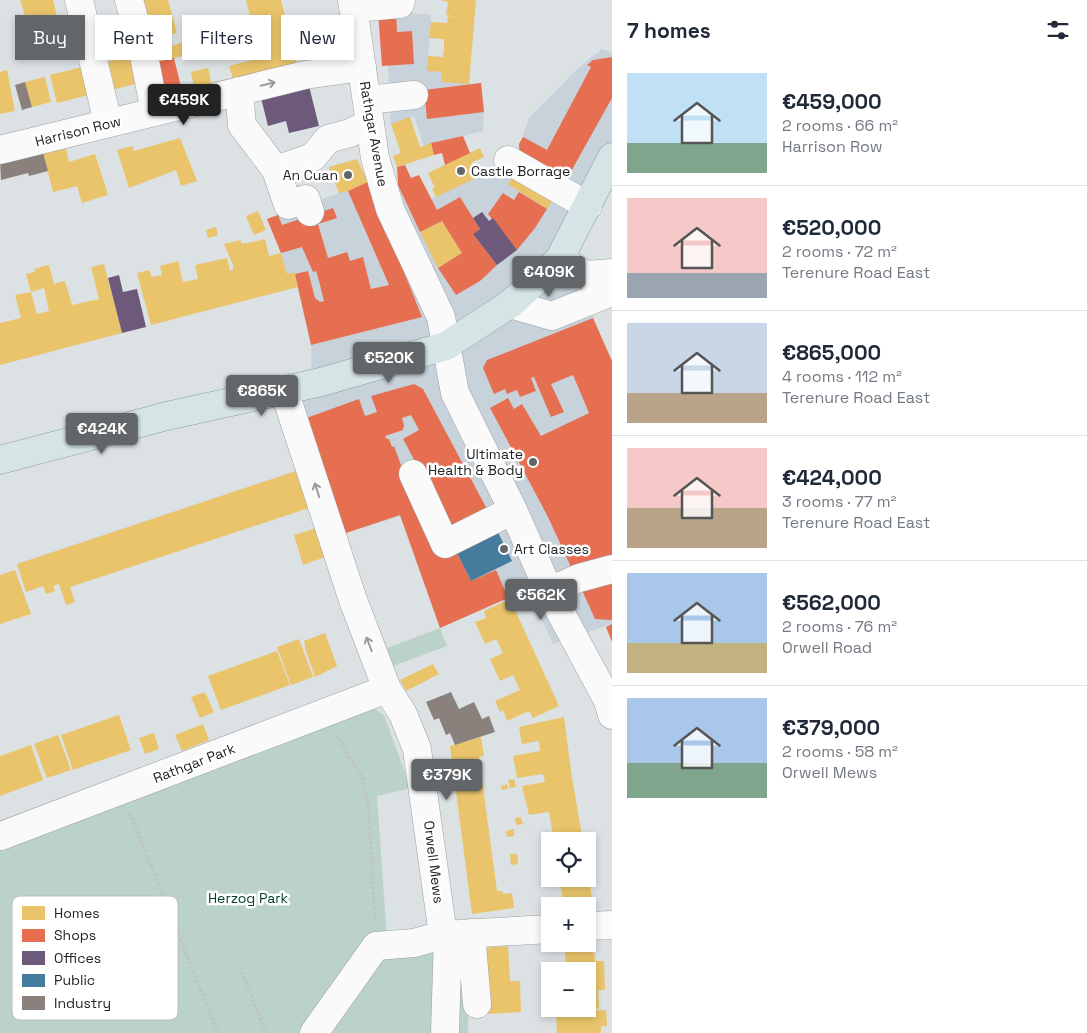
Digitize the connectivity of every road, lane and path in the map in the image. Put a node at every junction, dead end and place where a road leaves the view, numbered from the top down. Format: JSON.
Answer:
{"nodes":[{"id":1,"x":79,"y":0,"type":"edge"},
{"id":2,"x":129,"y":0,"type":"edge"},
{"id":3,"x":401,"y":0,"type":"edge"},
{"id":4,"x":353,"y":4,"type":"edge"},
{"id":5,"x":362,"y":67,"type":"junction"},
{"id":6,"x":239,"y":91,"type":"junction"},
{"id":7,"x":414,"y":95,"type":"dead end"},
{"id":8,"x":368,"y":111,"type":"junction"},
{"id":9,"x":155,"y":112,"type":"junction"},
{"id":10,"x":108,"y":124,"type":"junction"},
{"id":11,"x":0,"y":150,"type":"edge"},
{"id":12,"x":612,"y":157,"type":"edge"},
{"id":13,"x":508,"y":160,"type":"dead end"},
{"id":14,"x":276,"y":170,"type":"junction"},
{"id":15,"x":588,"y":206,"type":"junction"},
{"id":16,"x":310,"y":212,"type":"dead end"},
{"id":17,"x":559,"y":260,"type":"junction"},
{"id":18,"x":612,"y":273,"type":"edge"},
{"id":19,"x":612,"y":292,"type":"edge"},
{"id":20,"x":510,"y":304,"type":"junction"},
{"id":21,"x":446,"y":346,"type":"junction"},
{"id":22,"x":284,"y":390,"type":"junction"},
{"id":23,"x":0,"y":460,"type":"edge"},
{"id":24,"x":413,"y":474,"type":"dead end"},
{"id":25,"x":513,"y":510,"type":"junction"},
{"id":26,"x":612,"y":569,"type":"edge"},
{"id":27,"x":549,"y":591,"type":"junction"},
{"id":28,"x":387,"y":689,"type":"junction"},
{"id":29,"x":612,"y":715,"type":"edge"},
{"id":30,"x":331,"y":735,"type":"dead end"},
{"id":31,"x":128,"y":809,"type":"dead end"},
{"id":32,"x":1,"y":836,"type":"edge"},
{"id":33,"x":163,"y":896,"type":"edge"},
{"id":34,"x":612,"y":925,"type":"edge"},
{"id":35,"x":596,"y":926,"type":"edge"},
{"id":36,"x":541,"y":929,"type":"edge"},
{"id":37,"x":178,"y":933,"type":"edge"},
{"id":38,"x":454,"y":934,"type":"junction"},
{"id":39,"x":376,"y":946,"type":"junction"},
{"id":40,"x":240,"y":967,"type":"dead end"},
{"id":41,"x":477,"y":1004,"type":"dead end"},
{"id":42,"x":218,"y":1033,"type":"edge"},
{"id":43,"x":266,"y":1033,"type":"edge"},
{"id":44,"x":314,"y":1033,"type":"edge"},
{"id":45,"x":445,"y":1033,"type":"edge"}],
"edges":[{"from":1,"to":10,"type":"street"},
{"from":2,"to":9,"type":"street"},
{"from":3,"to":4,"type":"street"},
{"from":4,"to":5,"type":"street","name":"Rathgar Avenue"},
{"from":6,"to":5,"type":"street","name":"Harrison Row","one_way":true},
{"from":5,"to":8,"type":"street","name":"Rathgar Avenue"},
{"from":6,"to":9,"type":"street","name":"Harrison Row"},
{"from":6,"to":14,"type":"street"},
{"from":7,"to":8,"type":"street"},
{"from":8,"to":14,"type":"street"},
{"from":8,"to":21,"type":"street","name":"Rathgar Avenue"},
{"from":9,"to":10,"type":"street","name":"Harrison Row"},
{"from":10,"to":11,"type":"street","name":"Harrison Row"},
{"from":12,"to":15,"type":"main road"},
{"from":13,"to":15,"type":"street"},
{"from":14,"to":16,"type":"street"},
{"from":15,"to":17,"type":"main road"},
{"from":17,"to":18,"type":"street"},
{"from":17,"to":20,"type":"main road"},
{"from":19,"to":20,"type":"street"},
{"from":20,"to":21,"type":"main road"},
{"from":21,"to":22,"type":"main road"},
{"from":21,"to":25,"type":"street","name":"Rathgar Avenue"},
{"from":22,"to":23,"type":"main road"},
{"from":28,"to":22,"type":"street","name":"Orwell Mews","one_way":true},
{"from":24,"to":25,"type":"street"},
{"from":25,"to":27,"type":"street","name":"Rathgar Avenue"},
{"from":26,"to":27,"type":"street"},
{"from":27,"to":29,"type":"street","name":"Rathgar Avenue"},
{"from":28,"to":32,"type":"street","name":"Rathgar Park"},
{"from":28,"to":38,"type":"street","name":"Orwell Mews"},
{"from":30,"to":39,"type":"path"},
{"from":31,"to":33,"type":"path"},
{"from":34,"to":35,"type":"street"},
{"from":36,"to":38,"type":"street"},
{"from":37,"to":42,"type":"path"},
{"from":38,"to":39,"type":"street"},
{"from":38,"to":41,"type":"street"},
{"from":38,"to":45,"type":"street"},
{"from":39,"to":44,"type":"street"},
{"from":40,"to":43,"type":"path"}]}
